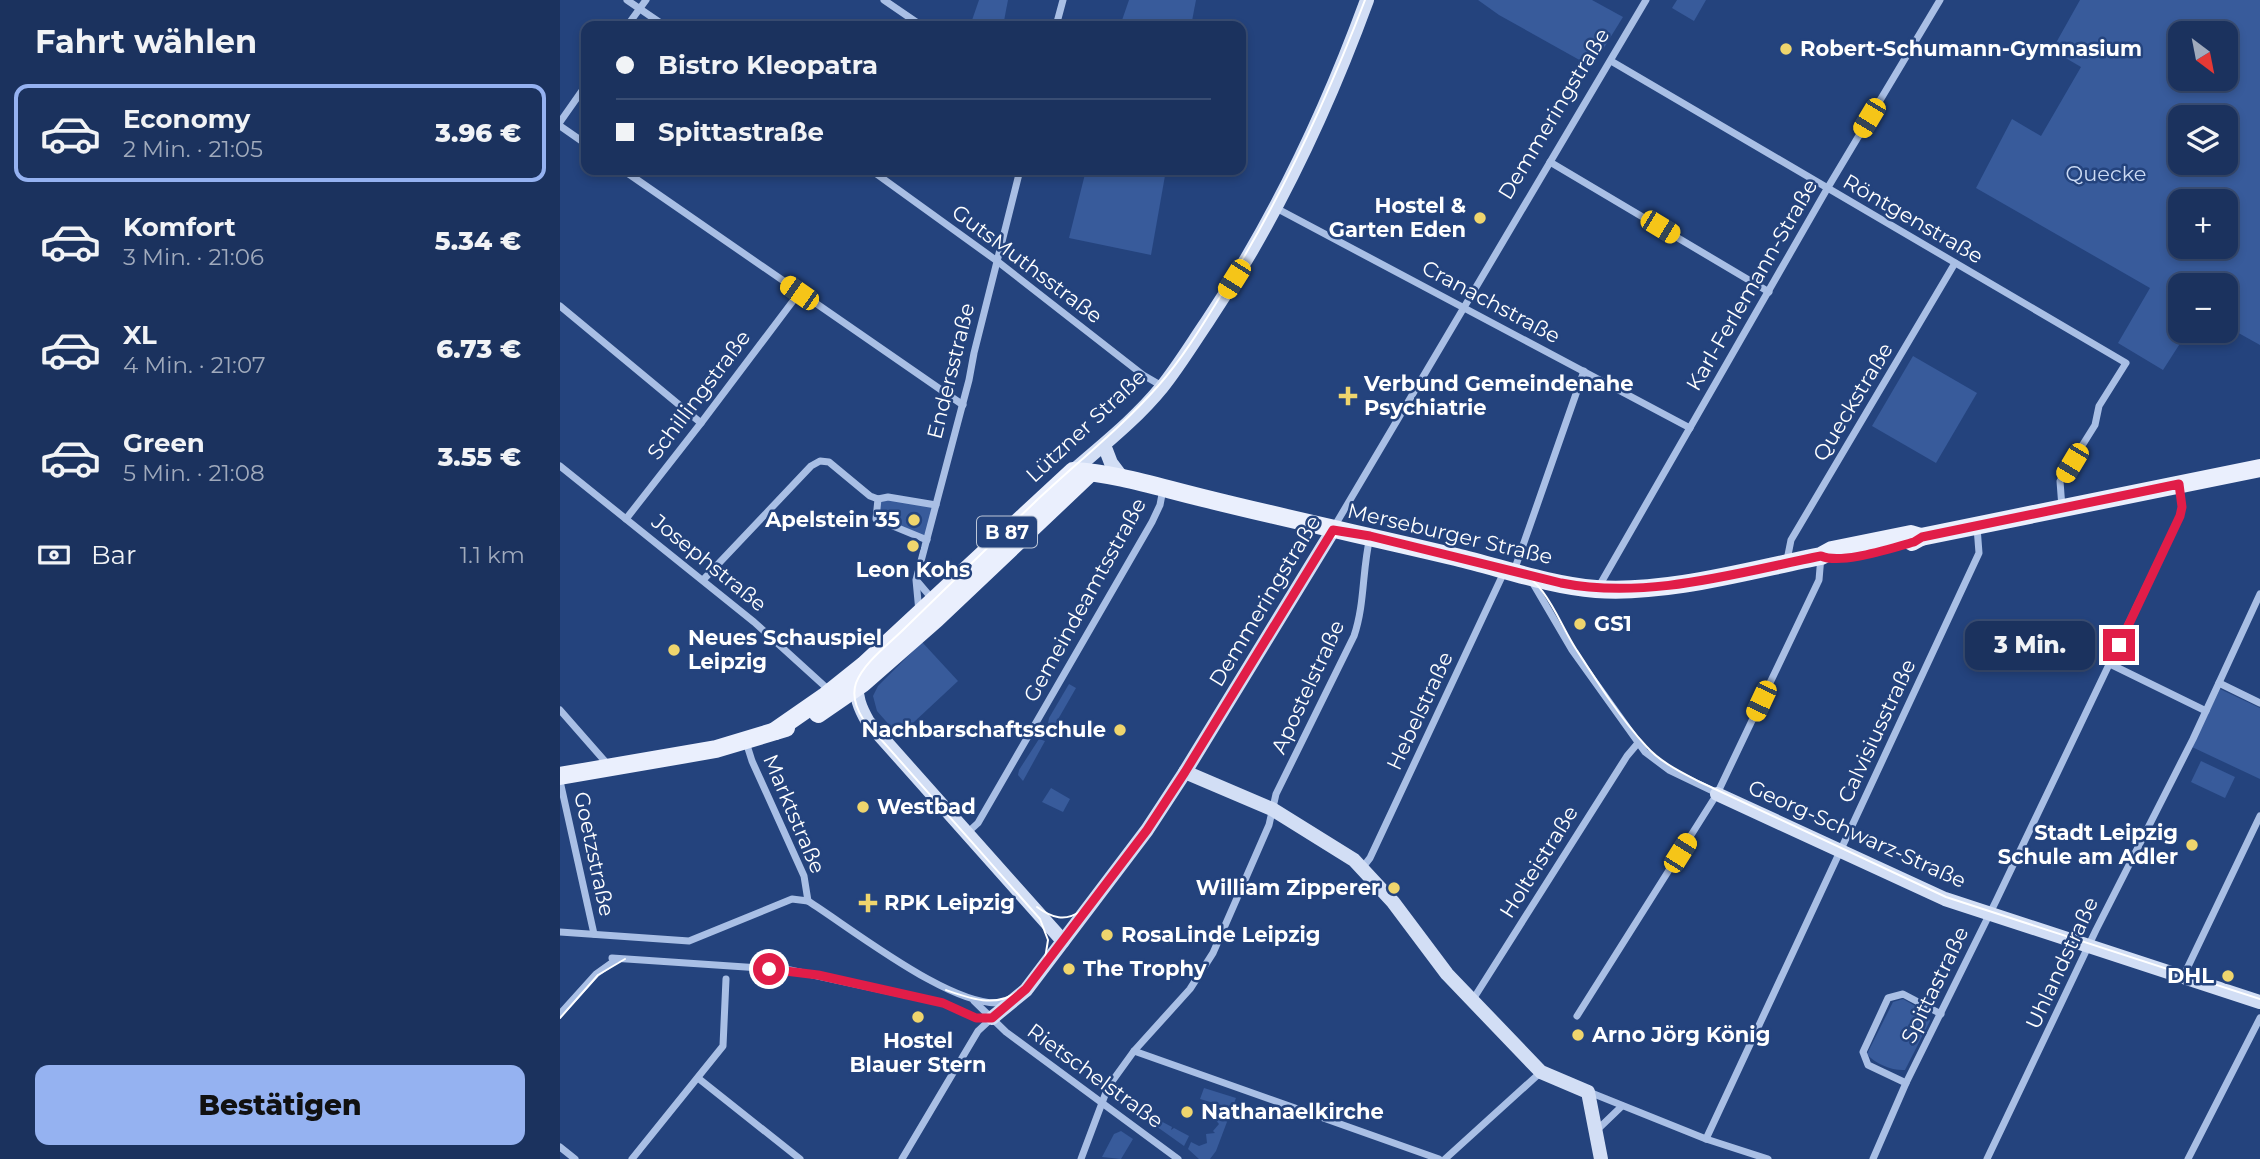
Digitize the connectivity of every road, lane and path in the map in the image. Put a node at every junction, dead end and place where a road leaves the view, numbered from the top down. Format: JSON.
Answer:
{"nodes":[{"id":1,"x":627,"y":0,"type":"edge"},
{"id":2,"x":646,"y":0,"type":"edge"},
{"id":3,"x":884,"y":0,"type":"edge"},
{"id":4,"x":1063,"y":0,"type":"edge"},
{"id":5,"x":1367,"y":0,"type":"edge"},
{"id":6,"x":1646,"y":0,"type":"edge"},
{"id":7,"x":1940,"y":0,"type":"edge"},
{"id":8,"x":640,"y":9,"type":"junction"},
{"id":9,"x":632,"y":21,"type":"edge"},
{"id":10,"x":658,"y":21,"type":"edge"},
{"id":11,"x":915,"y":21,"type":"edge"},
{"id":12,"x":1057,"y":21,"type":"edge"},
{"id":13,"x":1611,"y":61,"type":"junction"},
{"id":14,"x":581,"y":92,"type":"edge"},
{"id":15,"x":560,"y":124,"type":"edge"},
{"id":16,"x":581,"y":140,"type":"edge"},
{"id":17,"x":1550,"y":162,"type":"junction"},
{"id":18,"x":630,"y":175,"type":"edge"},
{"id":19,"x":878,"y":175,"type":"edge"},
{"id":20,"x":1019,"y":175,"type":"edge"},
{"id":21,"x":1827,"y":189,"type":"junction"},
{"id":22,"x":1275,"y":208,"type":"junction"},
{"id":23,"x":997,"y":261,"type":"junction"},
{"id":24,"x":1955,"y":263,"type":"junction"},
{"id":25,"x":1769,"y":292,"type":"junction"},
{"id":26,"x":799,"y":293,"type":"junction"},
{"id":27,"x":560,"y":306,"type":"edge"},
{"id":28,"x":1464,"y":307,"type":"junction"},
{"id":29,"x":1584,"y":371,"type":"junction"},
{"id":30,"x":1163,"y":386,"type":"junction"},
{"id":31,"x":963,"y":405,"type":"junction"},
{"id":32,"x":701,"y":423,"type":"junction"},
{"id":33,"x":1690,"y":428,"type":"junction"},
{"id":34,"x":1114,"y":436,"type":"junction"},
{"id":35,"x":1106,"y":450,"type":"junction"},
{"id":36,"x":560,"y":466,"type":"edge"},
{"id":37,"x":2260,"y":468,"type":"edge"},
{"id":38,"x":1081,"y":472,"type":"junction"},
{"id":39,"x":1123,"y":479,"type":"junction"},
{"id":40,"x":2179,"y":484,"type":"junction"},
{"id":41,"x":1163,"y":489,"type":"junction"},
{"id":42,"x":877,"y":499,"type":"junction"},
{"id":43,"x":936,"y":505,"type":"junction"},
{"id":44,"x":2062,"y":509,"type":"junction"},
{"id":45,"x":626,"y":519,"type":"junction"},
{"id":46,"x":1976,"y":526,"type":"junction"},
{"id":47,"x":1333,"y":530,"type":"junction"},
{"id":48,"x":1370,"y":536,"type":"junction"},
{"id":49,"x":927,"y":540,"type":"junction"},
{"id":50,"x":1821,"y":556,"type":"junction"},
{"id":51,"x":1789,"y":562,"type":"junction"},
{"id":52,"x":1516,"y":572,"type":"junction"},
{"id":53,"x":703,"y":580,"type":"junction"},
{"id":54,"x":916,"y":580,"type":"junction"},
{"id":55,"x":1598,"y":589,"type":"junction"},
{"id":56,"x":2260,"y":594,"type":"edge"},
{"id":57,"x":933,"y":600,"type":"junction"},
{"id":58,"x":923,"y":620,"type":"junction"},
{"id":59,"x":2110,"y":664,"type":"junction"},
{"id":60,"x":863,"y":665,"type":"junction"},
{"id":61,"x":2219,"y":683,"type":"junction"},
{"id":62,"x":856,"y":689,"type":"junction"},
{"id":63,"x":831,"y":691,"type":"junction"},
{"id":64,"x":2260,"y":702,"type":"edge"},
{"id":65,"x":560,"y":709,"type":"edge"},
{"id":66,"x":2206,"y":711,"type":"junction"},
{"id":67,"x":775,"y":731,"type":"junction"},
{"id":68,"x":746,"y":741,"type":"junction"},
{"id":69,"x":1638,"y":743,"type":"junction"},
{"id":70,"x":611,"y":768,"type":"junction"},
{"id":71,"x":1185,"y":772,"type":"junction"},
{"id":72,"x":560,"y":778,"type":"edge"},
{"id":73,"x":1717,"y":794,"type":"junction"},
{"id":74,"x":1272,"y":808,"type":"junction"},
{"id":75,"x":2260,"y":816,"type":"edge"},
{"id":76,"x":967,"y":833,"type":"junction"},
{"id":77,"x":1841,"y":851,"type":"junction"},
{"id":78,"x":1363,"y":867,"type":"junction"},
{"id":79,"x":808,"y":901,"type":"junction"},
{"id":80,"x":1990,"y":914,"type":"junction"},
{"id":81,"x":560,"y":932,"type":"edge"},
{"id":82,"x":594,"y":934,"type":"junction"},
{"id":83,"x":1063,"y":941,"type":"junction"},
{"id":84,"x":2089,"y":947,"type":"junction"},
{"id":85,"x":2182,"y":978,"type":"junction"},
{"id":86,"x":726,"y":979,"type":"dead end"},
{"id":87,"x":1016,"y":998,"type":"junction"},
{"id":88,"x":973,"y":1000,"type":"junction"},
{"id":89,"x":1472,"y":1001,"type":"junction"},
{"id":90,"x":2260,"y":1002,"type":"edge"},
{"id":91,"x":560,"y":1014,"type":"edge"},
{"id":92,"x":987,"y":1014,"type":"junction"},
{"id":93,"x":1941,"y":1014,"type":"junction"},
{"id":94,"x":1577,"y":1016,"type":"dead end"},
{"id":95,"x":2260,"y":1018,"type":"edge"},
{"id":96,"x":1134,"y":1051,"type":"junction"},
{"id":97,"x":1541,"y":1072,"type":"junction"},
{"id":98,"x":698,"y":1078,"type":"junction"},
{"id":99,"x":1906,"y":1083,"type":"junction"},
{"id":100,"x":1588,"y":1092,"type":"junction"},
{"id":101,"x":1101,"y":1101,"type":"junction"},
{"id":102,"x":1622,"y":1106,"type":"junction"},
{"id":103,"x":1595,"y":1131,"type":"junction"},
{"id":104,"x":1706,"y":1139,"type":"junction"},
{"id":105,"x":560,"y":1147,"type":"edge"},
{"id":106,"x":575,"y":1159,"type":"edge"},
{"id":107,"x":632,"y":1159,"type":"edge"},
{"id":108,"x":800,"y":1159,"type":"edge"},
{"id":109,"x":902,"y":1159,"type":"edge"},
{"id":110,"x":1081,"y":1159,"type":"edge"},
{"id":111,"x":1178,"y":1159,"type":"edge"},
{"id":112,"x":1442,"y":1159,"type":"edge"},
{"id":113,"x":1601,"y":1159,"type":"edge"},
{"id":114,"x":1768,"y":1159,"type":"edge"},
{"id":115,"x":1873,"y":1159,"type":"edge"},
{"id":116,"x":1987,"y":1159,"type":"edge"},
{"id":117,"x":2188,"y":1159,"type":"edge"}],
"edges":[{"from":1,"to":8,"type":"street"},
{"from":2,"to":8,"type":"street"},
{"from":3,"to":11,"type":"street"},
{"from":4,"to":12,"type":"street"},
{"from":5,"to":22,"type":"street","name":"Lützner Straße"},
{"from":6,"to":13,"type":"street","name":"Demmeringstraße"},
{"from":7,"to":21,"type":"street","name":"Karl-Ferlemann-Straße"},
{"from":8,"to":9,"type":"street"},
{"from":8,"to":10,"type":"street"},
{"from":13,"to":17,"type":"street","name":"Demmeringstraße"},
{"from":13,"to":21,"type":"street","name":"Röntgenstraße"},
{"from":14,"to":15,"type":"street"},
{"from":15,"to":16,"type":"street"},
{"from":17,"to":25,"type":"street"},
{"from":17,"to":28,"type":"street","name":"Demmeringstraße"},
{"from":18,"to":26,"type":"street"},
{"from":19,"to":23,"type":"street","name":"GutsMuthsstraße"},
{"from":20,"to":23,"type":"street","name":"Endersstraße"},
{"from":21,"to":24,"type":"street","name":"Röntgenstraße"},
{"from":21,"to":25,"type":"street","name":"Karl-Ferlemann-Straße"},
{"from":22,"to":28,"type":"street","name":"Cranachstraße"},
{"from":22,"to":30,"type":"street","name":"Lützner Straße"},
{"from":23,"to":30,"type":"street","name":"GutsMuthsstraße"},
{"from":23,"to":31,"type":"street","name":"Endersstraße"},
{"from":24,"to":44,"type":"street","name":"Röntgenstraße"},
{"from":24,"to":51,"type":"street","name":"Queckstraße"},
{"from":25,"to":33,"type":"street","name":"Karl-Ferlemann-Straße"},
{"from":26,"to":31,"type":"street"},
{"from":26,"to":32,"type":"street","name":"Schillingstraße"},
{"from":27,"to":32,"type":"street"},
{"from":28,"to":29,"type":"street","name":"Cranachstraße"},
{"from":28,"to":47,"type":"street","name":"Demmeringstraße"},
{"from":29,"to":33,"type":"street","name":"Cranachstraße"},
{"from":29,"to":52,"type":"street","name":"Hebelstraße"},
{"from":30,"to":34,"type":"street","name":"Lützner Straße"},
{"from":31,"to":43,"type":"street","name":"Endersstraße"},
{"from":32,"to":45,"type":"street","name":"Schillingstraße"},
{"from":33,"to":55,"type":"street","name":"Karl-Ferlemann-Straße"},
{"from":34,"to":35,"type":"street"},
{"from":34,"to":38,"type":"street","name":"Lützner Straße"},
{"from":35,"to":38,"type":"street","name":"Lützner Straße"},
{"from":35,"to":39,"type":"street"},
{"from":36,"to":45,"type":"street","name":"Josephstraße"},
{"from":37,"to":40,"type":"main road","name":"Merseburger Straße"},
{"from":38,"to":39,"type":"main road","name":"Merseburger Straße"},
{"from":38,"to":57,"type":"main road","name":"Lützner Straße","number":"B 87"},
{"from":38,"to":58,"type":"main road","name":"Lützner Straße","number":"B 87"},
{"from":39,"to":41,"type":"main road","name":"Merseburger Straße"},
{"from":40,"to":44,"type":"main road","name":"Merseburger Straße"},
{"from":40,"to":59,"type":"street","name":"Spittastraße"},
{"from":41,"to":47,"type":"main road","name":"Merseburger Straße"},
{"from":41,"to":76,"type":"street","name":"Gemeindeamtsstraße"},
{"from":42,"to":43,"type":"street"},
{"from":42,"to":49,"type":"street"},
{"from":42,"to":53,"type":"street"},
{"from":43,"to":49,"type":"street","name":"Endersstraße"},
{"from":44,"to":46,"type":"main road","name":"Merseburger Straße"},
{"from":45,"to":53,"type":"street","name":"Josephstraße"},
{"from":46,"to":50,"type":"main road","name":"Merseburger Straße"},
{"from":46,"to":77,"type":"street","name":"Calvisiusstraße"},
{"from":47,"to":48,"type":"main road","name":"Merseburger Straße"},
{"from":47,"to":71,"type":"street","name":"Demmeringstraße"},
{"from":48,"to":52,"type":"main road","name":"Merseburger Straße"},
{"from":48,"to":74,"type":"street","name":"Apostelstraße"},
{"from":49,"to":54,"type":"street","name":"Endersstraße"},
{"from":50,"to":51,"type":"main road","name":"Merseburger Straße"},
{"from":50,"to":73,"type":"street"},
{"from":51,"to":55,"type":"main road","name":"Merseburger Straße"},
{"from":52,"to":55,"type":"main road","name":"Merseburger Straße"},
{"from":52,"to":69,"type":"street","name":"Georg-Schwarz-Straße"},
{"from":52,"to":78,"type":"street","name":"Hebelstraße"},
{"from":53,"to":63,"type":"street","name":"Josephstraße"},
{"from":54,"to":57,"type":"street"},
{"from":54,"to":58,"type":"street","name":"Endersstraße"},
{"from":56,"to":61,"type":"street","name":"Uhlandstraße"},
{"from":57,"to":58,"type":"main road","name":"Lützner Straße","number":"B 87"},
{"from":58,"to":60,"type":"main road","name":"Lützner Straße","number":"B 87"},
{"from":58,"to":62,"type":"main road","name":"Lützner Straße","number":"B 87"},
{"from":59,"to":66,"type":"street"},
{"from":59,"to":80,"type":"street","name":"Spittastraße"},
{"from":60,"to":62,"type":"street"},
{"from":60,"to":63,"type":"main road","name":"Lützner Straße","number":"B 87"},
{"from":61,"to":64,"type":"street"},
{"from":61,"to":66,"type":"street","name":"Uhlandstraße"},
{"from":62,"to":67,"type":"main road","name":"Lützner Straße","number":"B 87"},
{"from":62,"to":76,"type":"street"},
{"from":63,"to":67,"type":"main road","name":"Lützner Straße","number":"B 87"},
{"from":65,"to":70,"type":"street"},
{"from":66,"to":84,"type":"street","name":"Uhlandstraße"},
{"from":67,"to":68,"type":"main road","name":"Lützner Straße","number":"B 87"},
{"from":68,"to":70,"type":"main road","name":"Lützner Straße","number":"B 87"},
{"from":68,"to":79,"type":"street","name":"Marktstraße"},
{"from":69,"to":73,"type":"street","name":"Georg-Schwarz-Straße"},
{"from":69,"to":89,"type":"street","name":"Holteistraße"},
{"from":70,"to":72,"type":"main road","name":"Lützner Straße","number":"B 87"},
{"from":71,"to":74,"type":"street"},
{"from":71,"to":83,"type":"street","name":"Demmeringstraße"},
{"from":72,"to":82,"type":"street","name":"Goetzstraße"},
{"from":73,"to":77,"type":"street","name":"Georg-Schwarz-Straße"},
{"from":73,"to":94,"type":"street"},
{"from":74,"to":78,"type":"street"},
{"from":74,"to":96,"type":"street","name":"Apostelstraße"},
{"from":75,"to":85,"type":"street"},
{"from":76,"to":83,"type":"street"},
{"from":77,"to":80,"type":"street","name":"Georg-Schwarz-Straße"},
{"from":77,"to":104,"type":"street","name":"Calvisiusstraße"},
{"from":78,"to":89,"type":"street"},
{"from":79,"to":82,"type":"street"},
{"from":79,"to":88,"type":"street"},
{"from":80,"to":84,"type":"street","name":"Georg-Schwarz-Straße"},
{"from":80,"to":93,"type":"street","name":"Spittastraße"},
{"from":81,"to":82,"type":"street"},
{"from":83,"to":87,"type":"street","name":"Demmeringstraße"},
{"from":84,"to":85,"type":"street","name":"Georg-Schwarz-Straße"},
{"from":84,"to":116,"type":"street","name":"Uhlandstraße"},
{"from":85,"to":90,"type":"street","name":"Georg-Schwarz-Straße"},
{"from":86,"to":98,"type":"street"},
{"from":87,"to":88,"type":"street"},
{"from":87,"to":92,"type":"street","name":"Demmeringstraße"},
{"from":88,"to":92,"type":"street","name":"Rietschelstraße"},
{"from":89,"to":97,"type":"street"},
{"from":91,"to":92,"type":"street"},
{"from":92,"to":101,"type":"street","name":"Rietschelstraße"},
{"from":92,"to":109,"type":"street","name":"Demmeringstraße"},
{"from":93,"to":99,"type":"street","name":"Spittastraße"},
{"from":93,"to":99,"type":"street"},
{"from":95,"to":117,"type":"street"},
{"from":96,"to":101,"type":"street","name":"Apostelstraße"},
{"from":96,"to":112,"type":"street"},
{"from":97,"to":100,"type":"street"},
{"from":97,"to":112,"type":"street"},
{"from":98,"to":107,"type":"street"},
{"from":98,"to":108,"type":"street"},
{"from":99,"to":115,"type":"street","name":"Spittastraße"},
{"from":100,"to":102,"type":"street"},
{"from":100,"to":103,"type":"street"},
{"from":101,"to":110,"type":"street","name":"Apostelstraße"},
{"from":101,"to":111,"type":"street","name":"Rietschelstraße"},
{"from":102,"to":103,"type":"street"},
{"from":102,"to":104,"type":"street"},
{"from":103,"to":113,"type":"street"},
{"from":104,"to":114,"type":"street"},
{"from":105,"to":106,"type":"street"}]}
